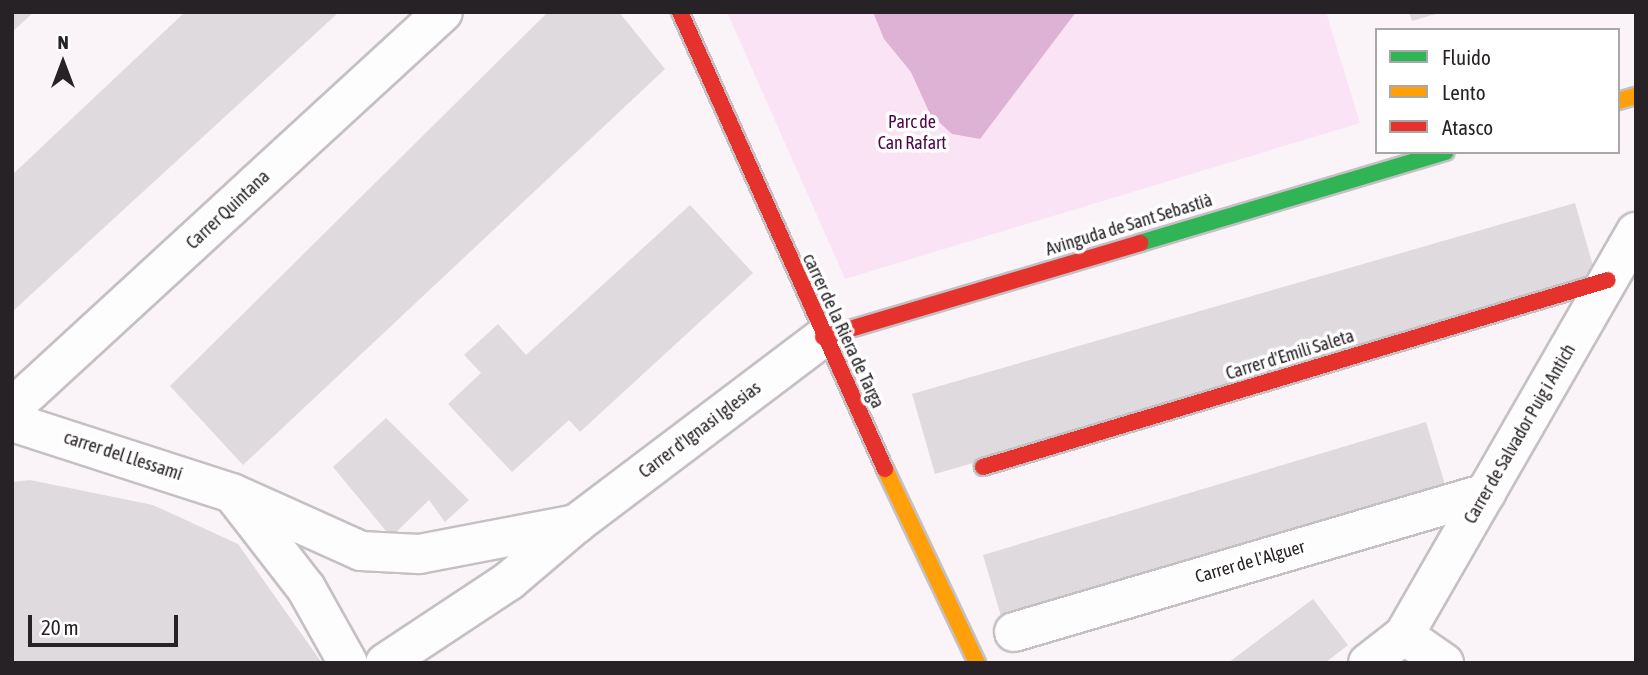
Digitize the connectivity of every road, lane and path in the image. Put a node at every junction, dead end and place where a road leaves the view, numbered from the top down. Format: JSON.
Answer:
{"nodes":[{"id":1,"x":443,"y":12,"type":"edge"},
{"id":2,"x":680,"y":12,"type":"edge"},
{"id":3,"x":1439,"y":154,"type":"edge"},
{"id":4,"x":1636,"y":232,"type":"edge"},
{"id":5,"x":1608,"y":280,"type":"junction"},
{"id":6,"x":823,"y":337,"type":"junction"},
{"id":7,"x":12,"y":408,"type":"edge"},
{"id":8,"x":12,"y":422,"type":"edge"},
{"id":9,"x":983,"y":467,"type":"dead end"},
{"id":10,"x":232,"y":493,"type":"junction"},
{"id":11,"x":1486,"y":493,"type":"junction"},
{"id":12,"x":576,"y":524,"type":"junction"},
{"id":13,"x":361,"y":551,"type":"joint"},
{"id":14,"x":1014,"y":632,"type":"dead end"},
{"id":15,"x":1404,"y":635,"type":"junction"},
{"id":16,"x":348,"y":663,"type":"edge"},
{"id":17,"x":385,"y":663,"type":"edge"},
{"id":18,"x":977,"y":663,"type":"edge"},
{"id":19,"x":1368,"y":663,"type":"edge"},
{"id":20,"x":1444,"y":663,"type":"edge"}],
"edges":[{"from":1,"to":7,"type":"street","name":"Carrer Quintana"},
{"from":2,"to":6,"type":"street","name":"carrer de la Riera de Targa"},
{"from":3,"to":6,"type":"street","name":"Avinguda de Sant Sebastià"},
{"from":4,"to":5,"type":"street","name":"Carrer de Salvador Puig i Antich"},
{"from":5,"to":9,"type":"street","name":"Carrer d'Emili Saleta"},
{"from":5,"to":11,"type":"street","name":"Carrer de Salvador Puig i Antich"},
{"from":6,"to":12,"type":"street","name":"Carrer d'Ignasi Iglesias"},
{"from":6,"to":18,"type":"street","name":"carrer de la Riera de Targa"},
{"from":8,"to":10,"type":"street","name":"carrer del Llessamí"},
{"from":10,"to":13,"type":"street","name":"carrer del Llessamí"},
{"from":10,"to":16,"type":"street"},
{"from":11,"to":14,"type":"street","name":"Carrer de l'Alguer"},
{"from":11,"to":15,"type":"street","name":"Carrer de Salvador Puig i Antich"},
{"from":12,"to":13,"type":"street","name":"Carrer d'Ignasi Iglesias"},
{"from":12,"to":17,"type":"street","name":"Carrer d'Ignasi Iglesias"},
{"from":15,"to":19,"type":"street"},
{"from":15,"to":20,"type":"street"}]}
